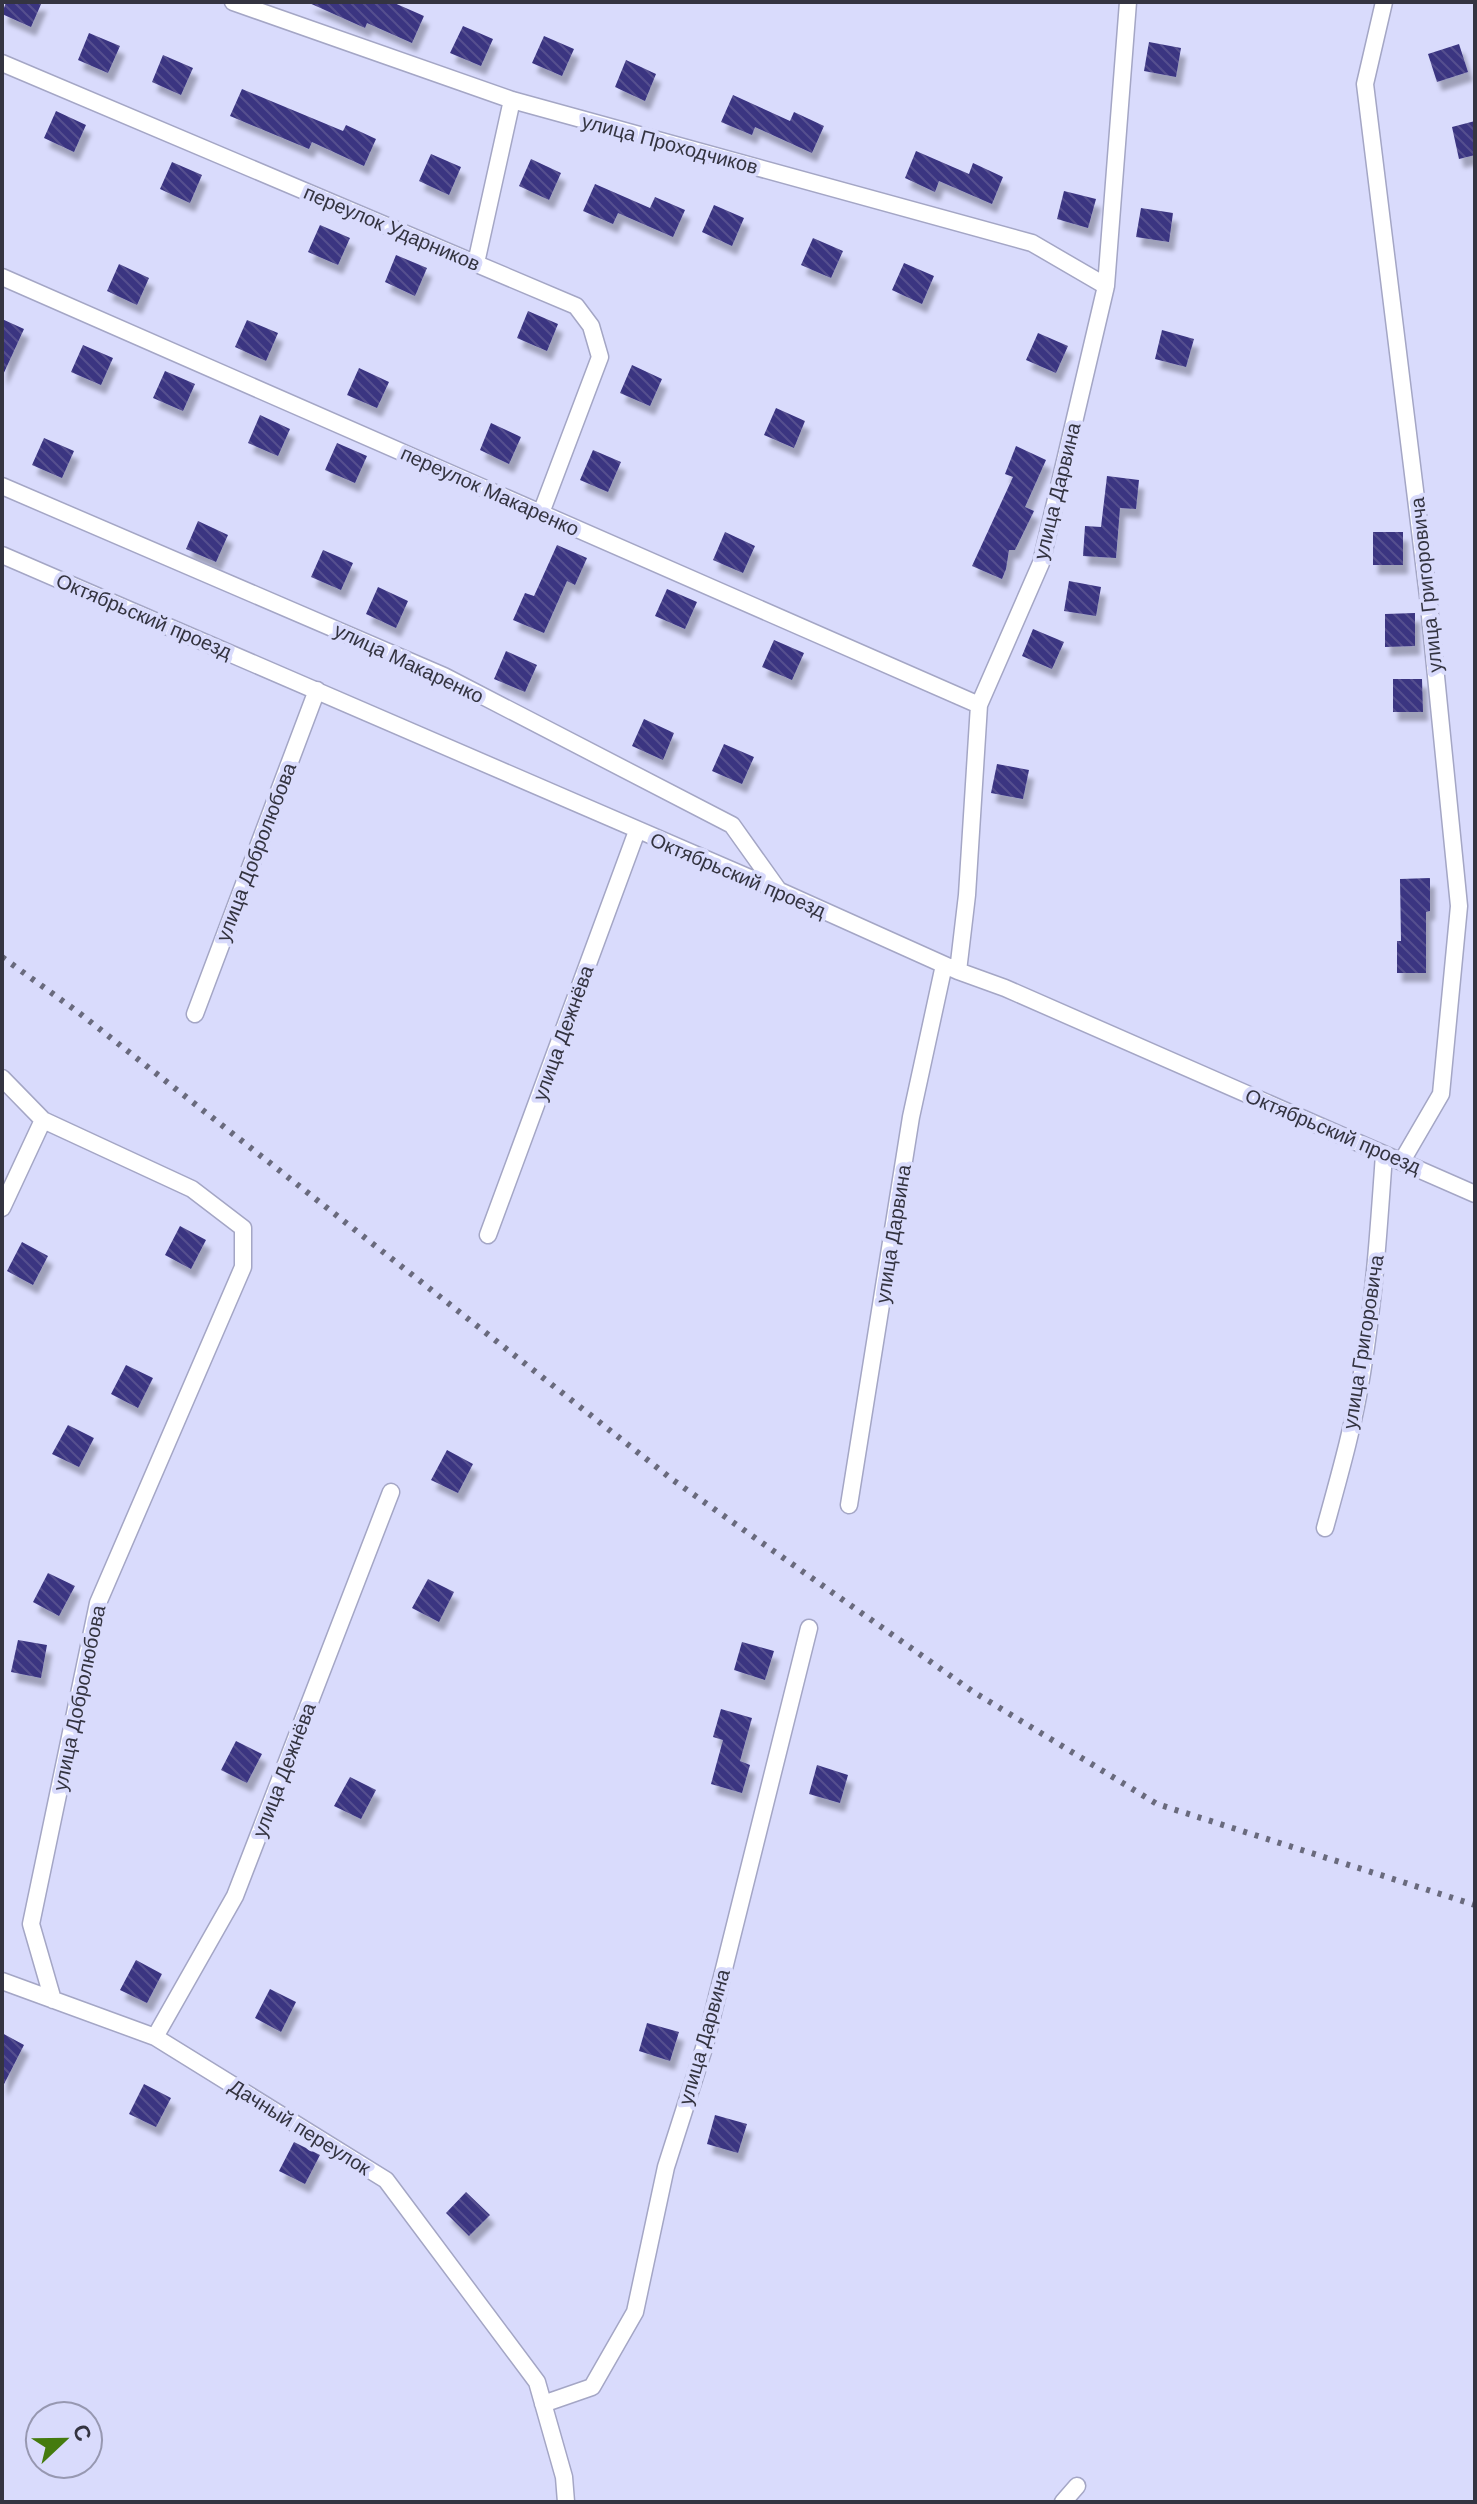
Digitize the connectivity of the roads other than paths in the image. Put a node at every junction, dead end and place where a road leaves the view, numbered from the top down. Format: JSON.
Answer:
{"nodes":[{"id":1,"x":233,"y":2,"type":"edge"},
{"id":2,"x":1128,"y":2,"type":"edge"},
{"id":3,"x":1384,"y":2,"type":"edge"},
{"id":4,"x":2,"y":63,"type":"edge"},
{"id":5,"x":512,"y":100,"type":"junction"},
{"id":6,"x":476,"y":263,"type":"junction"},
{"id":7,"x":2,"y":277,"type":"edge"},
{"id":8,"x":1106,"y":286,"type":"junction"},
{"id":9,"x":2,"y":486,"type":"edge"},
{"id":10,"x":541,"y":513,"type":"junction"},
{"id":11,"x":2,"y":555,"type":"edge"},
{"id":12,"x":317,"y":690,"type":"junction"},
{"id":13,"x":979,"y":705,"type":"junction"},
{"id":14,"x":637,"y":831,"type":"junction"},
{"id":15,"x":780,"y":891,"type":"junction"},
{"id":16,"x":951,"y":968,"type":"junction"},
{"id":17,"x":195,"y":1014,"type":"dead end"},
{"id":18,"x":2,"y":1078,"type":"edge"},
{"id":19,"x":43,"y":1120,"type":"junction"},
{"id":20,"x":1384,"y":1154,"type":"junction"},
{"id":21,"x":1402,"y":1161,"type":"junction"},
{"id":22,"x":1475,"y":1194,"type":"edge"},
{"id":23,"x":2,"y":1208,"type":"edge"},
{"id":24,"x":488,"y":1235,"type":"dead end"},
{"id":25,"x":391,"y":1492,"type":"dead end"},
{"id":26,"x":849,"y":1505,"type":"dead end"},
{"id":27,"x":1325,"y":1528,"type":"dead end"},
{"id":28,"x":809,"y":1628,"type":"dead end"},
{"id":29,"x":2,"y":1981,"type":"edge"},
{"id":30,"x":53,"y":2000,"type":"junction"},
{"id":31,"x":155,"y":2037,"type":"junction"},
{"id":32,"x":543,"y":2404,"type":"junction"},
{"id":33,"x":1077,"y":2486,"type":"dead end"},
{"id":34,"x":566,"y":2502,"type":"edge"},
{"id":35,"x":1063,"y":2502,"type":"edge"}],
"edges":[{"from":1,"to":5,"type":"street","name":"улица Проходчиков"},
{"from":2,"to":8,"type":"street","name":"улица Дарвина"},
{"from":3,"to":21,"type":"street","name":"улица Григоровича"},
{"from":4,"to":6,"type":"street","name":"переулок Ударников"},
{"from":5,"to":6,"type":"street"},
{"from":5,"to":8,"type":"street","name":"улица Проходчиков"},
{"from":6,"to":10,"type":"street","name":"переулок Ударников"},
{"from":7,"to":10,"type":"street","name":"переулок Макаренко"},
{"from":8,"to":13,"type":"street","name":"улица Дарвина"},
{"from":9,"to":15,"type":"street","name":"улица Макаренко"},
{"from":10,"to":13,"type":"street","name":"переулок Макаренко"},
{"from":11,"to":12,"type":"street","name":"Октябрьский проезд"},
{"from":12,"to":14,"type":"street","name":"Октябрьский проезд"},
{"from":12,"to":17,"type":"street","name":"улица Добролюбова"},
{"from":13,"to":16,"type":"street","name":"улица Дарвина"},
{"from":14,"to":15,"type":"street","name":"Октябрьский проезд"},
{"from":14,"to":24,"type":"street","name":"улица Дежнёва"},
{"from":15,"to":16,"type":"street","name":"Октябрьский проезд"},
{"from":16,"to":20,"type":"street","name":"Октябрьский проезд"},
{"from":16,"to":26,"type":"street","name":"улица Дарвина"},
{"from":18,"to":19,"type":"street"},
{"from":19,"to":23,"type":"street"},
{"from":19,"to":30,"type":"street","name":"улица Добролюбова"},
{"from":20,"to":21,"type":"street","name":"Октябрьский проезд"},
{"from":20,"to":27,"type":"street","name":"улица Григоровича"},
{"from":21,"to":22,"type":"street","name":"Октябрьский проезд"},
{"from":25,"to":31,"type":"street","name":"улица Дежнёва"},
{"from":28,"to":32,"type":"street","name":"улица Дарвина"},
{"from":29,"to":30,"type":"street","name":"Дачный переулок"},
{"from":30,"to":31,"type":"street","name":"Дачный переулок"},
{"from":31,"to":32,"type":"street","name":"Дачный переулок"},
{"from":32,"to":34,"type":"street","name":"Дачный переулок"},
{"from":33,"to":35,"type":"street"}]}
